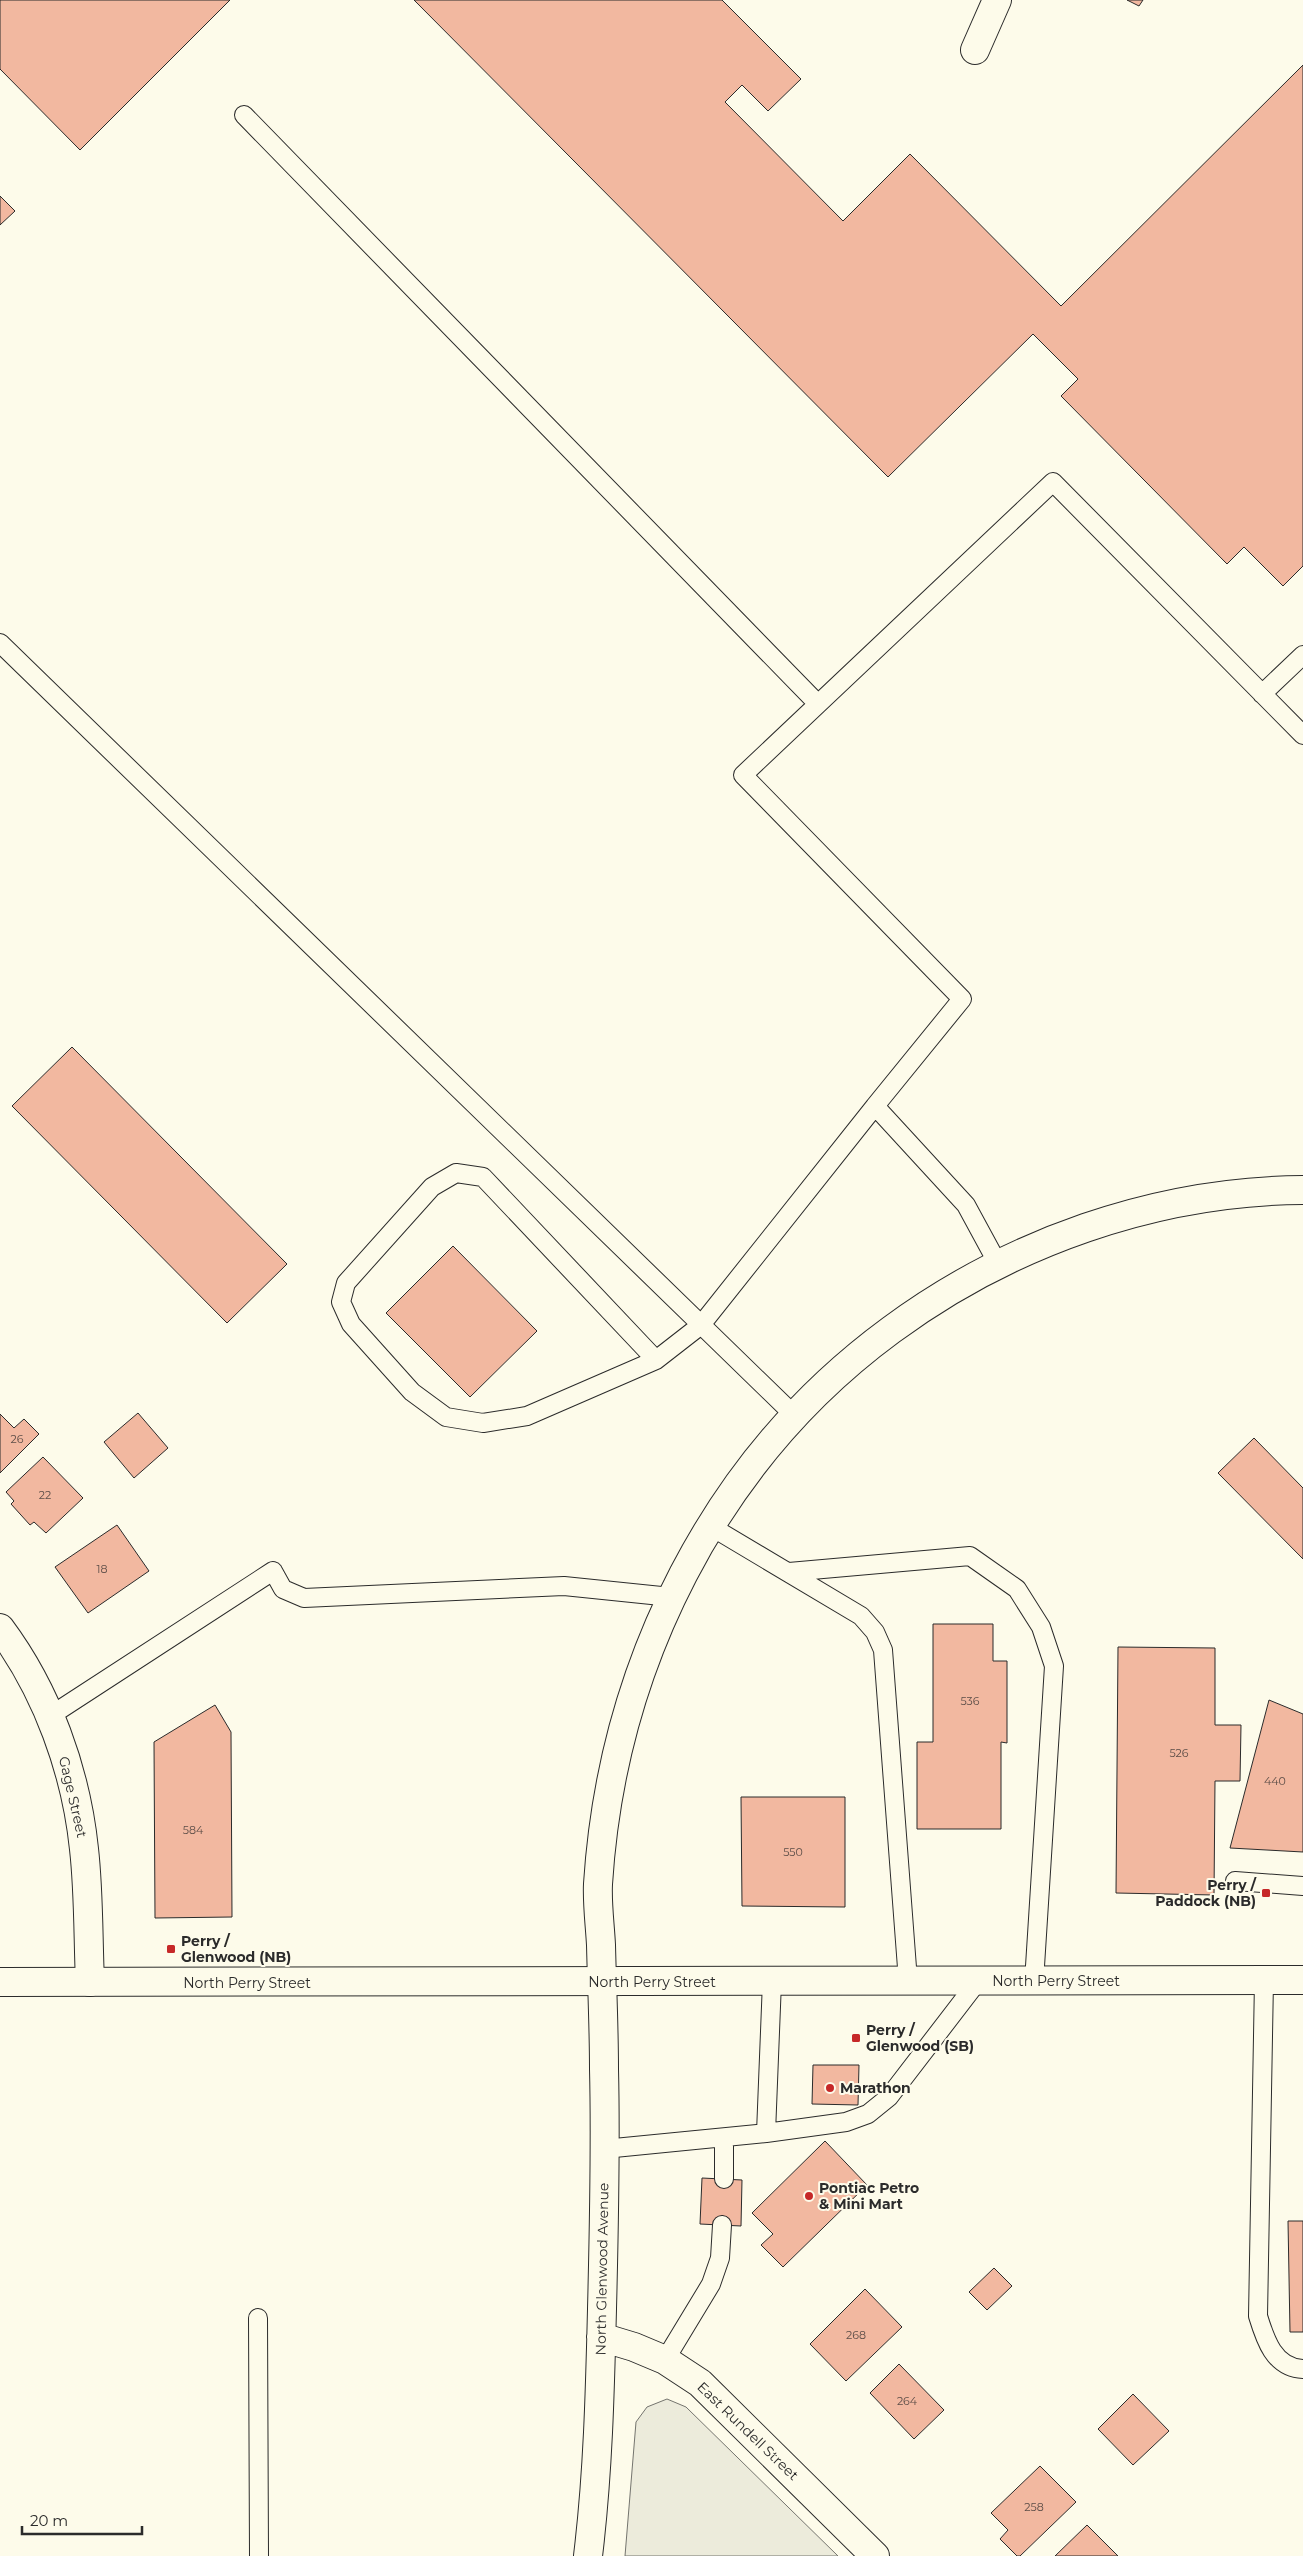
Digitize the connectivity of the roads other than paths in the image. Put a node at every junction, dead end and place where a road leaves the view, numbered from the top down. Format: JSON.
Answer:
{"nodes":[{"id":1,"x":997,"y":0,"type":"edge"},
{"id":2,"x":974,"y":50,"type":"dead end"},
{"id":3,"x":244,"y":115,"type":"dead end"},
{"id":4,"x":0,"y":643,"type":"edge"},
{"id":5,"x":1303,"y":655,"type":"edge"},
{"id":6,"x":1262,"y":694,"type":"junction"},
{"id":7,"x":818,"y":704,"type":"junction"},
{"id":8,"x":1303,"y":735,"type":"edge"},
{"id":9,"x":875,"y":1106,"type":"junction"},
{"id":10,"x":1303,"y":1190,"type":"edge"},
{"id":11,"x":998,"y":1264,"type":"junction"},
{"id":12,"x":701,"y":1325,"type":"junction"},
{"id":13,"x":656,"y":1360,"type":"junction"},
{"id":14,"x":794,"y":1415,"type":"junction"},
{"id":15,"x":710,"y":1526,"type":"junction"},
{"id":16,"x":789,"y":1572,"type":"junction"},
{"id":17,"x":671,"y":1597,"type":"junction"},
{"id":18,"x":0,"y":1628,"type":"edge"},
{"id":19,"x":50,"y":1716,"type":"junction"},
{"id":20,"x":1235,"y":1881,"type":"dead end"},
{"id":21,"x":1303,"y":1886,"type":"edge"},
{"id":22,"x":1264,"y":1980,"type":"junction"},
{"id":23,"x":1303,"y":1980,"type":"edge"},
{"id":24,"x":772,"y":1981,"type":"junction"},
{"id":25,"x":908,"y":1981,"type":"junction"},
{"id":26,"x":978,"y":1981,"type":"junction"},
{"id":27,"x":0,"y":1982,"type":"edge"},
{"id":28,"x":90,"y":1982,"type":"junction"},
{"id":29,"x":602,"y":1982,"type":"junction"},
{"id":30,"x":1034,"y":1982,"type":"junction"},
{"id":31,"x":766,"y":2133,"type":"junction"},
{"id":32,"x":724,"y":2138,"type":"junction"},
{"id":33,"x":604,"y":2149,"type":"junction"},
{"id":34,"x":724,"y":2179,"type":"dead end"},
{"id":35,"x":722,"y":2225,"type":"dead end"},
{"id":36,"x":258,"y":2318,"type":"dead end"},
{"id":37,"x":601,"y":2337,"type":"junction"},
{"id":38,"x":665,"y":2360,"type":"junction"},
{"id":39,"x":1303,"y":2369,"type":"edge"},
{"id":40,"x":258,"y":2556,"type":"edge"},
{"id":41,"x":588,"y":2556,"type":"edge"},
{"id":42,"x":875,"y":2556,"type":"edge"}],
"edges":[{"from":1,"to":2,"type":"street"},
{"from":3,"to":7,"type":"lane"},
{"from":4,"to":12,"type":"lane"},
{"from":5,"to":6,"type":"lane"},
{"from":6,"to":7,"type":"lane"},
{"from":6,"to":8,"type":"lane"},
{"from":7,"to":9,"type":"lane"},
{"from":9,"to":11,"type":"lane"},
{"from":9,"to":12,"type":"lane"},
{"from":10,"to":11,"type":"street","name":"North Glenwood Avenue"},
{"from":11,"to":14,"type":"street","name":"North Glenwood Avenue"},
{"from":12,"to":13,"type":"lane"},
{"from":12,"to":14,"type":"lane"},
{"from":13,"to":13,"type":"lane"},
{"from":14,"to":15,"type":"street","name":"North Glenwood Avenue"},
{"from":15,"to":16,"type":"lane"},
{"from":15,"to":17,"type":"street","name":"North Glenwood Avenue"},
{"from":16,"to":25,"type":"lane"},
{"from":16,"to":30,"type":"lane"},
{"from":17,"to":19,"type":"lane"},
{"from":17,"to":29,"type":"street","name":"North Glenwood Avenue"},
{"from":18,"to":19,"type":"street","name":"Gage Street"},
{"from":19,"to":28,"type":"street","name":"Gage Street"},
{"from":20,"to":21,"type":"lane"},
{"from":22,"to":23,"type":"street","name":"North Perry Street"},
{"from":22,"to":30,"type":"street","name":"North Perry Street"},
{"from":22,"to":39,"type":"lane"},
{"from":24,"to":25,"type":"street","name":"North Perry Street"},
{"from":24,"to":29,"type":"street","name":"North Perry Street"},
{"from":24,"to":31,"type":"lane"},
{"from":25,"to":26,"type":"street","name":"North Perry Street"},
{"from":26,"to":30,"type":"street","name":"North Perry Street"},
{"from":26,"to":31,"type":"lane"},
{"from":27,"to":28,"type":"street","name":"North Perry Street"},
{"from":28,"to":29,"type":"street","name":"North Perry Street"},
{"from":29,"to":33,"type":"street","name":"North Glenwood Avenue"},
{"from":31,"to":32,"type":"lane"},
{"from":32,"to":33,"type":"lane"},
{"from":32,"to":34,"type":"lane"},
{"from":33,"to":37,"type":"street","name":"North Glenwood Avenue"},
{"from":35,"to":38,"type":"lane"},
{"from":36,"to":40,"type":"lane"},
{"from":37,"to":38,"type":"street","name":"East Rundell Street"},
{"from":37,"to":41,"type":"street","name":"North Glenwood Avenue"},
{"from":38,"to":42,"type":"street","name":"East Rundell Street"}]}
